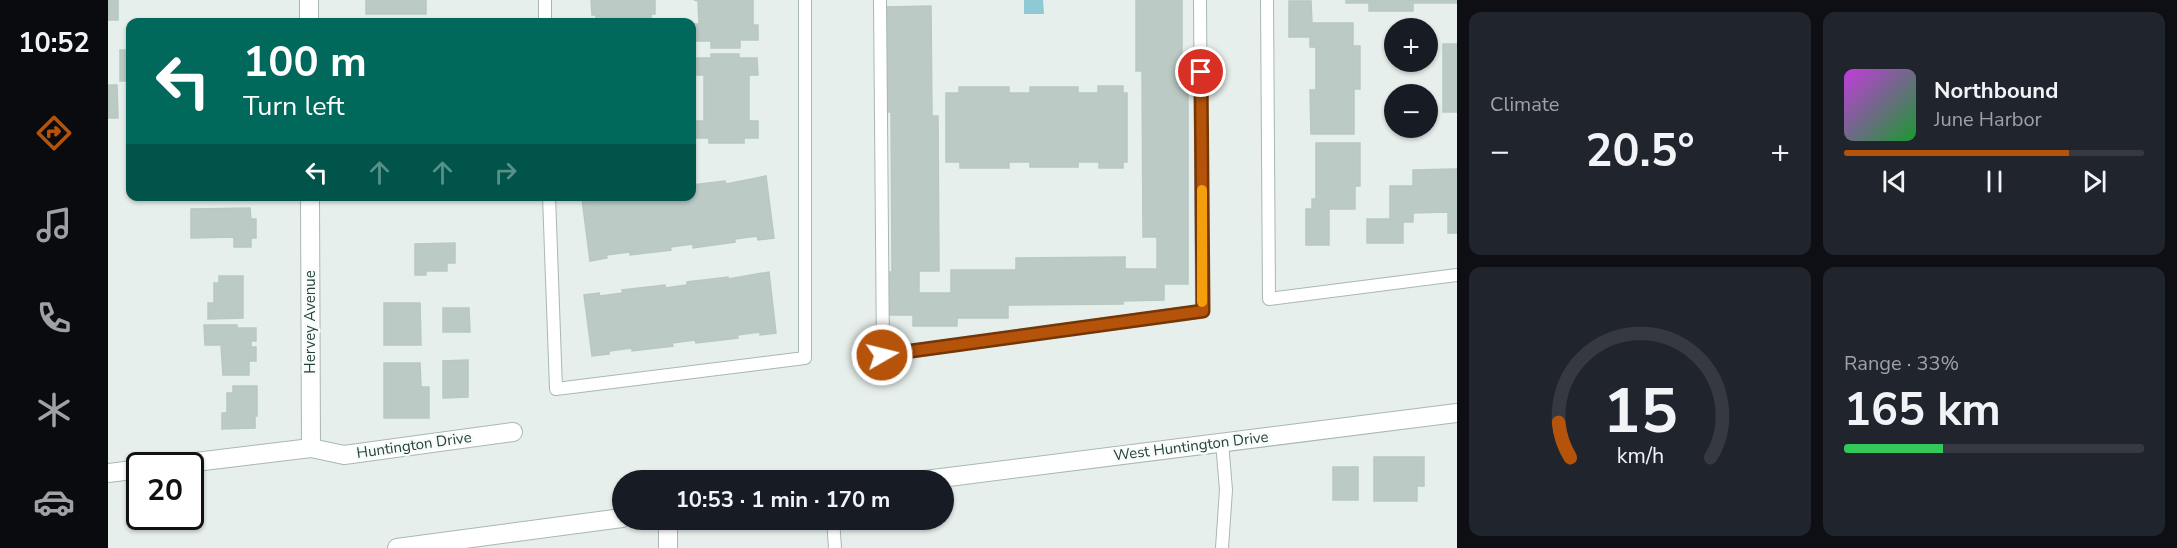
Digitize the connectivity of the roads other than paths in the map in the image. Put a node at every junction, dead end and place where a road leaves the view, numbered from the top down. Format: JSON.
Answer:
{"nodes":[{"id":1,"x":309,"y":0,"type":"edge"},
{"id":2,"x":545,"y":0,"type":"edge"},
{"id":3,"x":806,"y":0,"type":"edge"},
{"id":4,"x":880,"y":0,"type":"edge"},
{"id":5,"x":1200,"y":0,"type":"edge"},
{"id":6,"x":1267,"y":0,"type":"edge"},
{"id":7,"x":309,"y":18,"type":"edge"},
{"id":8,"x":545,"y":18,"type":"edge"},
{"id":9,"x":310,"y":201,"type":"edge"},
{"id":10,"x":549,"y":201,"type":"edge"},
{"id":11,"x":1457,"y":275,"type":"edge"},
{"id":12,"x":1457,"y":413,"type":"edge"},
{"id":13,"x":513,"y":432,"type":"dead end"},
{"id":14,"x":1222,"y":442,"type":"junction"},
{"id":15,"x":311,"y":448,"type":"junction"},
{"id":16,"x":204,"y":461,"type":"edge"},
{"id":17,"x":126,"y":471,"type":"edge"},
{"id":18,"x":108,"y":473,"type":"edge"},
{"id":19,"x":954,"y":476,"type":"edge"},
{"id":20,"x":612,"y":519,"type":"edge"},
{"id":21,"x":668,"y":530,"type":"edge"},
{"id":22,"x":834,"y":530,"type":"edge"},
{"id":23,"x":398,"y":548,"type":"edge"},
{"id":24,"x":668,"y":548,"type":"edge"},
{"id":25,"x":835,"y":548,"type":"edge"},
{"id":26,"x":1222,"y":548,"type":"edge"}],
"edges":[{"from":1,"to":7,"type":"street"},
{"from":2,"to":8,"type":"lane"},
{"from":3,"to":10,"type":"lane"},
{"from":4,"to":5,"type":"lane"},
{"from":6,"to":11,"type":"lane"},
{"from":9,"to":15,"type":"street","name":"Hervey Avenue"},
{"from":12,"to":14,"type":"street","name":"West Huntington Drive"},
{"from":13,"to":15,"type":"street","name":"Huntington Drive"},
{"from":14,"to":19,"type":"street","name":"West Huntington Drive"},
{"from":14,"to":26,"type":"lane"},
{"from":15,"to":16,"type":"street","name":"Huntington Drive"},
{"from":17,"to":18,"type":"street"},
{"from":20,"to":23,"type":"street"},
{"from":21,"to":24,"type":"street"},
{"from":22,"to":25,"type":"lane"}]}
